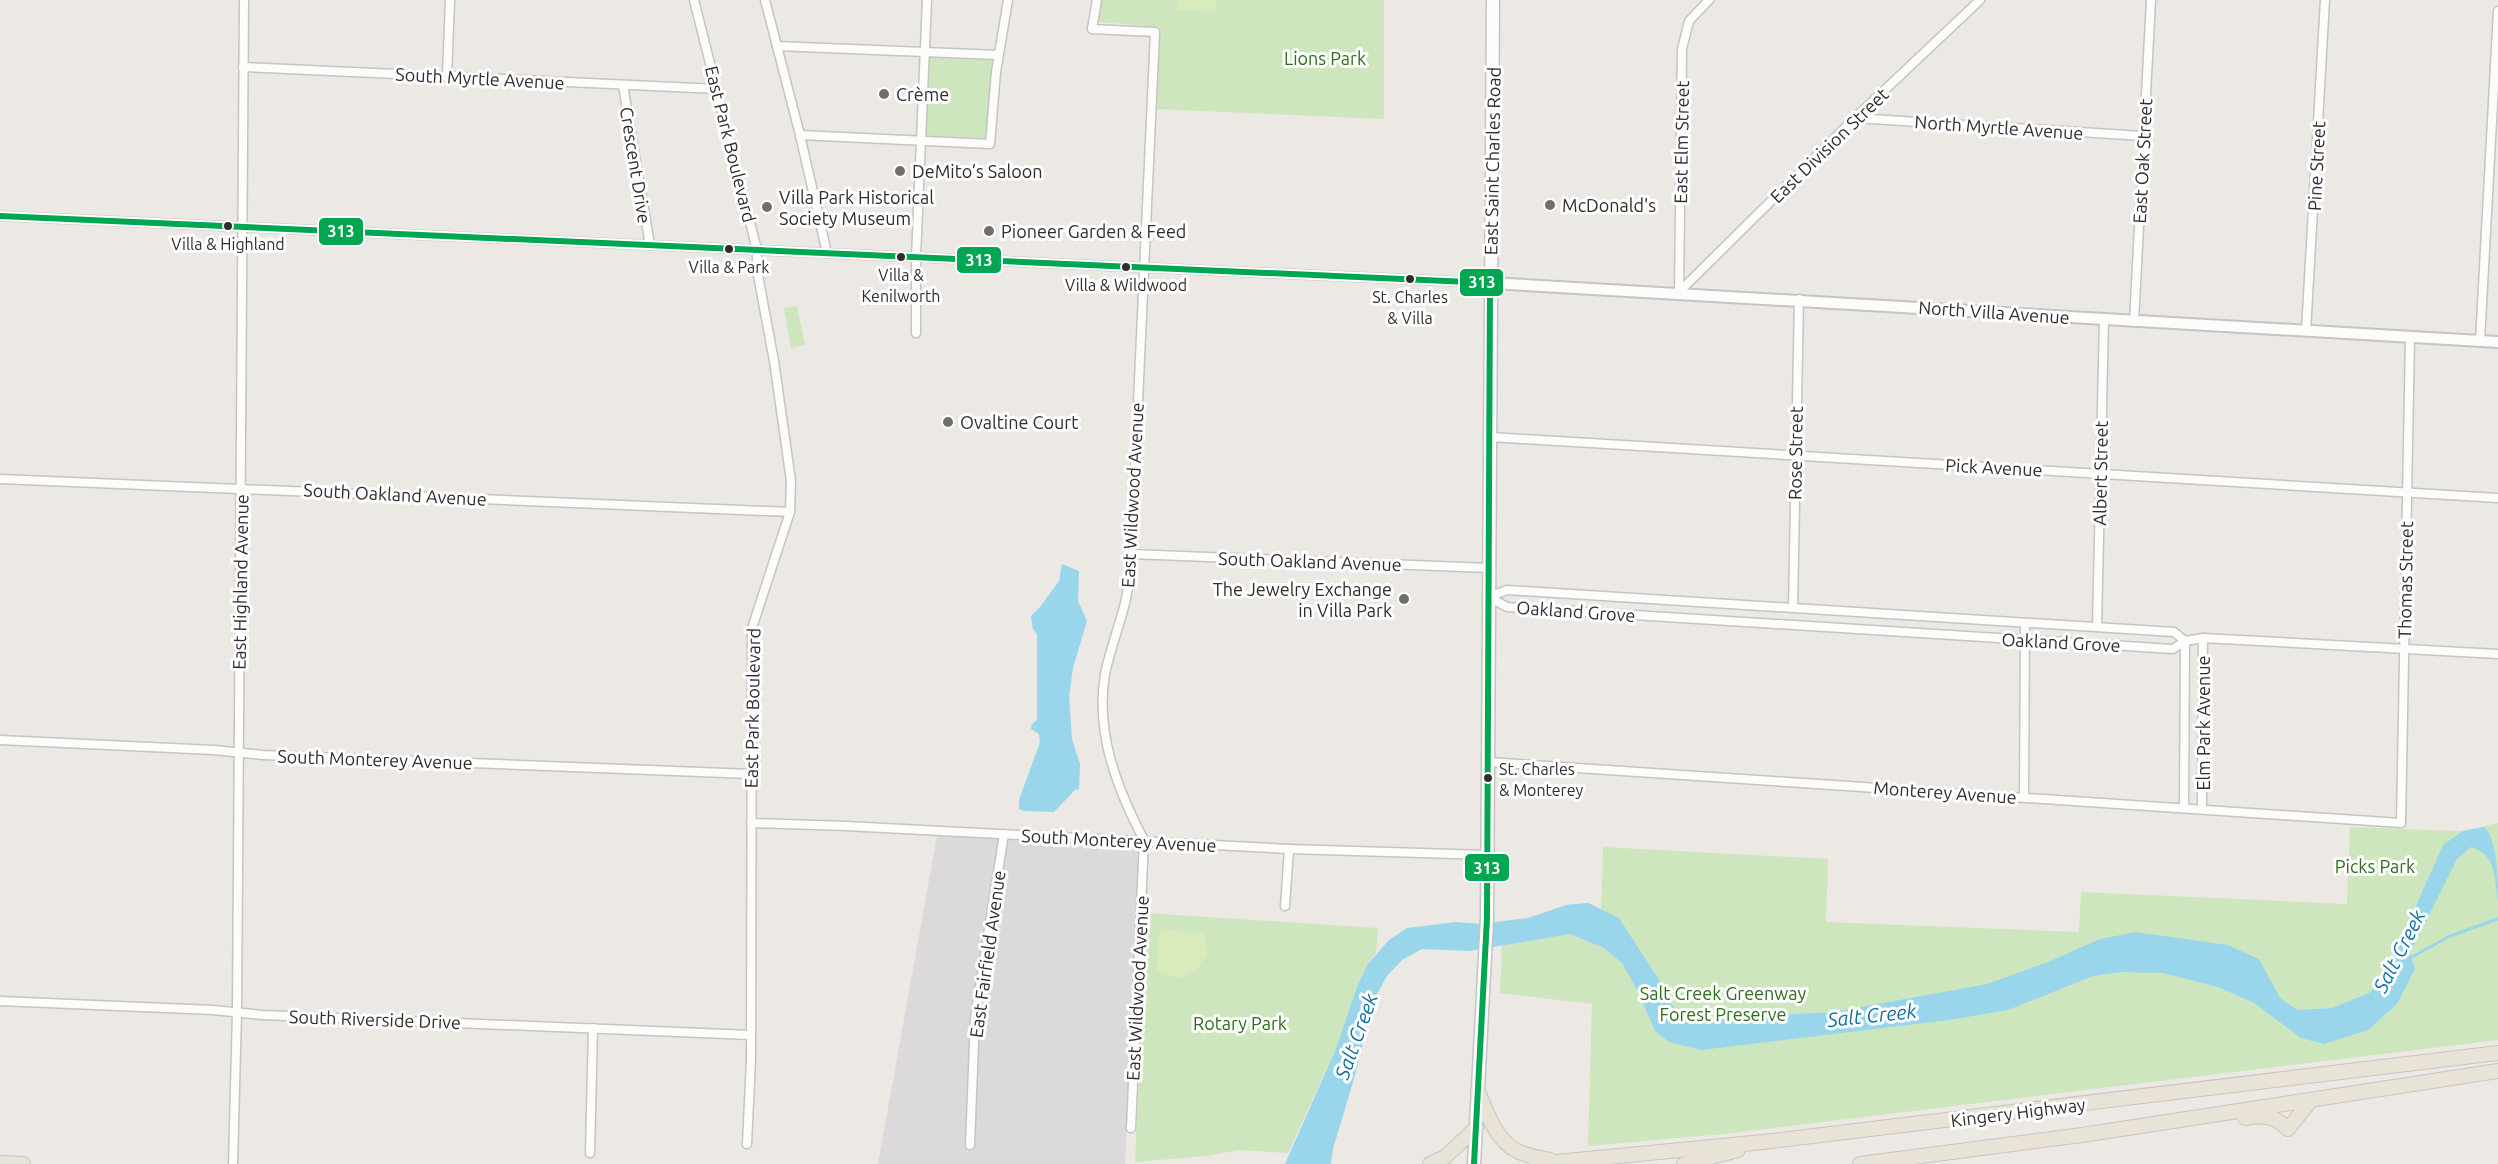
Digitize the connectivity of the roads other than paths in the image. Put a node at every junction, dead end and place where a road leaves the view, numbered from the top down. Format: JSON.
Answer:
{"nodes":[{"id":1,"x":244,"y":0,"type":"edge"},
{"id":2,"x":450,"y":0,"type":"edge"},
{"id":3,"x":694,"y":0,"type":"edge"},
{"id":4,"x":765,"y":0,"type":"edge"},
{"id":5,"x":927,"y":0,"type":"edge"},
{"id":6,"x":1008,"y":0,"type":"edge"},
{"id":7,"x":1097,"y":0,"type":"edge"},
{"id":8,"x":1493,"y":0,"type":"edge"},
{"id":9,"x":1709,"y":0,"type":"edge"},
{"id":10,"x":1980,"y":0,"type":"edge"},
{"id":11,"x":2151,"y":0,"type":"edge"},
{"id":12,"x":2325,"y":0,"type":"edge"},
{"id":13,"x":2498,"y":11,"type":"edge"},
{"id":14,"x":777,"y":46,"type":"junction"},
{"id":15,"x":925,"y":52,"type":"junction"},
{"id":16,"x":998,"y":55,"type":"junction"},
{"id":17,"x":243,"y":67,"type":"junction"},
{"id":18,"x":447,"y":76,"type":"junction"},
{"id":19,"x":623,"y":85,"type":"junction"},
{"id":20,"x":718,"y":89,"type":"junction"},
{"id":21,"x":1855,"y":118,"type":"junction"},
{"id":22,"x":800,"y":135,"type":"junction"},
{"id":23,"x":2143,"y":136,"type":"junction"},
{"id":24,"x":921,"y":140,"type":"junction"},
{"id":25,"x":0,"y":216,"type":"edge"},
{"id":26,"x":242,"y":227,"type":"junction"},
{"id":27,"x":650,"y":245,"type":"junction"},
{"id":28,"x":757,"y":250,"type":"junction"},
{"id":29,"x":827,"y":253,"type":"junction"},
{"id":30,"x":916,"y":257,"type":"junction"},
{"id":31,"x":1143,"y":267,"type":"junction"},
{"id":32,"x":1490,"y":282,"type":"junction"},
{"id":33,"x":1679,"y":292,"type":"junction"},
{"id":34,"x":1799,"y":299,"type":"junction"},
{"id":35,"x":2104,"y":320,"type":"junction"},
{"id":36,"x":2134,"y":322,"type":"junction"},
{"id":37,"x":2306,"y":331,"type":"junction"},
{"id":38,"x":916,"y":333,"type":"dead end"},
{"id":39,"x":2410,"y":337,"type":"junction"},
{"id":40,"x":2480,"y":341,"type":"junction"},
{"id":41,"x":2498,"y":342,"type":"edge"},
{"id":42,"x":1490,"y":437,"type":"junction"},
{"id":43,"x":1794,"y":455,"type":"junction"},
{"id":44,"x":2100,"y":474,"type":"junction"},
{"id":45,"x":0,"y":478,"type":"edge"},
{"id":46,"x":241,"y":487,"type":"junction"},
{"id":47,"x":2406,"y":492,"type":"junction"},
{"id":48,"x":2498,"y":498,"type":"edge"},
{"id":49,"x":790,"y":512,"type":"junction"},
{"id":50,"x":1131,"y":554,"type":"junction"},
{"id":51,"x":1489,"y":568,"type":"junction"},
{"id":52,"x":1488,"y":597,"type":"junction"},
{"id":53,"x":1793,"y":607,"type":"junction"},
{"id":54,"x":2025,"y":622,"type":"junction"},
{"id":55,"x":2097,"y":626,"type":"junction"},
{"id":56,"x":2203,"y":638,"type":"junction"},
{"id":57,"x":2025,"y":641,"type":"junction"},
{"id":58,"x":2185,"y":641,"type":"junction"},
{"id":59,"x":2404,"y":647,"type":"junction"},
{"id":60,"x":2498,"y":654,"type":"edge"},
{"id":61,"x":0,"y":740,"type":"edge"},
{"id":62,"x":238,"y":752,"type":"junction"},
{"id":63,"x":1488,"y":762,"type":"junction"},
{"id":64,"x":751,"y":774,"type":"junction"},
{"id":65,"x":2024,"y":797,"type":"junction"},
{"id":66,"x":2184,"y":808,"type":"junction"},
{"id":67,"x":2202,"y":809,"type":"junction"},
{"id":68,"x":751,"y":823,"type":"junction"},
{"id":69,"x":2402,"y":823,"type":"joint"},
{"id":70,"x":1004,"y":834,"type":"junction"},
{"id":71,"x":1144,"y":840,"type":"junction"},
{"id":72,"x":1289,"y":849,"type":"junction"},
{"id":73,"x":1487,"y":855,"type":"junction"},
{"id":74,"x":1285,"y":906,"type":"dead end"},
{"id":75,"x":0,"y":1001,"type":"edge"},
{"id":76,"x":237,"y":1012,"type":"junction"},
{"id":77,"x":592,"y":1028,"type":"junction"},
{"id":78,"x":750,"y":1035,"type":"junction"},
{"id":79,"x":2498,"y":1053,"type":"edge"},
{"id":80,"x":2498,"y":1071,"type":"edge"},
{"id":81,"x":1478,"y":1091,"type":"junction"},
{"id":82,"x":2311,"y":1100,"type":"junction"},
{"id":83,"x":2144,"y":1125,"type":"junction"},
{"id":84,"x":1131,"y":1128,"type":"dead end"},
{"id":85,"x":1476,"y":1128,"type":"junction"},
{"id":86,"x":1763,"y":1142,"type":"junction"},
{"id":87,"x":747,"y":1144,"type":"dead end"},
{"id":88,"x":970,"y":1145,"type":"dead end"},
{"id":89,"x":590,"y":1153,"type":"dead end"},
{"id":90,"x":1558,"y":1162,"type":"junction"},
{"id":91,"x":0,"y":1163,"type":"edge"},
{"id":92,"x":23,"y":1164,"type":"edge"},
{"id":93,"x":233,"y":1164,"type":"edge"},
{"id":94,"x":1430,"y":1164,"type":"edge"},
{"id":95,"x":1474,"y":1164,"type":"edge"},
{"id":96,"x":1536,"y":1164,"type":"edge"},
{"id":97,"x":1684,"y":1164,"type":"edge"},
{"id":98,"x":1860,"y":1164,"type":"edge"}],
"edges":[{"from":1,"to":17,"type":"street","name":"East Highland Avenue"},
{"from":2,"to":18,"type":"street"},
{"from":3,"to":20,"type":"street","name":"East Park Boulevard"},
{"from":4,"to":14,"type":"street"},
{"from":5,"to":15,"type":"street"},
{"from":6,"to":16,"type":"street"},
{"from":7,"to":31,"type":"street","name":"East Wildwood Avenue"},
{"from":8,"to":32,"type":"main road","name":"East Saint Charles Road"},
{"from":9,"to":33,"type":"street","name":"East Elm Street"},
{"from":10,"to":21,"type":"street","name":"East Division Street"},
{"from":11,"to":23,"type":"street","name":"East Oak Street"},
{"from":12,"to":37,"type":"street","name":"Pine Street"},
{"from":13,"to":40,"type":"street"},
{"from":14,"to":15,"type":"street"},
{"from":14,"to":22,"type":"street"},
{"from":15,"to":16,"type":"street"},
{"from":15,"to":24,"type":"street"},
{"from":16,"to":24,"type":"street"},
{"from":17,"to":18,"type":"street","name":"South Myrtle Avenue"},
{"from":17,"to":26,"type":"street","name":"East Highland Avenue"},
{"from":18,"to":19,"type":"street","name":"South Myrtle Avenue"},
{"from":19,"to":20,"type":"street","name":"South Myrtle Avenue"},
{"from":19,"to":27,"type":"street","name":"Crescent Drive"},
{"from":20,"to":28,"type":"street","name":"East Park Boulevard"},
{"from":21,"to":23,"type":"street","name":"North Myrtle Avenue"},
{"from":21,"to":33,"type":"street","name":"East Division Street"},
{"from":22,"to":24,"type":"street"},
{"from":22,"to":29,"type":"street"},
{"from":23,"to":36,"type":"street","name":"East Oak Street"},
{"from":24,"to":30,"type":"street"},
{"from":25,"to":26,"type":"street"},
{"from":26,"to":27,"type":"street"},
{"from":26,"to":46,"type":"street","name":"East Highland Avenue"},
{"from":27,"to":28,"type":"street"},
{"from":28,"to":29,"type":"street"},
{"from":28,"to":49,"type":"street","name":"East Park Boulevard"},
{"from":29,"to":30,"type":"street"},
{"from":30,"to":31,"type":"street"},
{"from":30,"to":38,"type":"street"},
{"from":31,"to":32,"type":"street"},
{"from":31,"to":50,"type":"street","name":"East Wildwood Avenue"},
{"from":32,"to":33,"type":"street","name":"North Villa Avenue"},
{"from":32,"to":42,"type":"main road","name":"East Saint Charles Road"},
{"from":33,"to":34,"type":"street","name":"North Villa Avenue"},
{"from":34,"to":35,"type":"street","name":"North Villa Avenue"},
{"from":34,"to":43,"type":"street","name":"Rose Street"},
{"from":35,"to":36,"type":"street","name":"North Villa Avenue"},
{"from":35,"to":44,"type":"street","name":"Albert Street"},
{"from":36,"to":37,"type":"street","name":"North Villa Avenue"},
{"from":37,"to":39,"type":"street","name":"North Villa Avenue"},
{"from":39,"to":40,"type":"street","name":"North Villa Avenue"},
{"from":39,"to":47,"type":"street","name":"Thomas Street"},
{"from":40,"to":41,"type":"street","name":"North Villa Avenue"},
{"from":42,"to":43,"type":"street","name":"Pick Avenue"},
{"from":42,"to":51,"type":"main road","name":"East Saint Charles Road"},
{"from":43,"to":44,"type":"street","name":"Pick Avenue"},
{"from":43,"to":53,"type":"street","name":"Rose Street"},
{"from":44,"to":47,"type":"street","name":"Pick Avenue"},
{"from":44,"to":55,"type":"street","name":"Albert Street"},
{"from":45,"to":46,"type":"street","name":"South Oakland Avenue"},
{"from":46,"to":49,"type":"street","name":"South Oakland Avenue"},
{"from":46,"to":62,"type":"street","name":"East Highland Avenue"},
{"from":47,"to":48,"type":"street","name":"Pick Avenue"},
{"from":47,"to":59,"type":"street","name":"Thomas Street"},
{"from":49,"to":64,"type":"street","name":"East Park Boulevard"},
{"from":50,"to":51,"type":"street","name":"South Oakland Avenue"},
{"from":50,"to":71,"type":"street","name":"East Wildwood Avenue"},
{"from":51,"to":52,"type":"main road","name":"East Saint Charles Road"},
{"from":52,"to":53,"type":"street","name":"Oakland Grove"},
{"from":52,"to":57,"type":"street","name":"Oakland Grove"},
{"from":52,"to":63,"type":"main road","name":"East Saint Charles Road"},
{"from":53,"to":54,"type":"street","name":"Oakland Grove"},
{"from":54,"to":55,"type":"street","name":"Oakland Grove"},
{"from":54,"to":57,"type":"street"},
{"from":55,"to":58,"type":"street","name":"Oakland Grove"},
{"from":56,"to":58,"type":"street","name":"Oakland Grove"},
{"from":56,"to":59,"type":"street","name":"Oakland Grove"},
{"from":56,"to":67,"type":"street","name":"Elm Park Avenue"},
{"from":57,"to":58,"type":"street","name":"Oakland Grove"},
{"from":57,"to":65,"type":"street"},
{"from":58,"to":66,"type":"street","name":"Elm Park Avenue"},
{"from":59,"to":60,"type":"street","name":"Oakland Grove"},
{"from":59,"to":69,"type":"street","name":"Thomas Street"},
{"from":61,"to":62,"type":"street","name":"South Monterey Avenue"},
{"from":62,"to":64,"type":"street","name":"South Monterey Avenue"},
{"from":62,"to":76,"type":"street","name":"East Highland Avenue"},
{"from":63,"to":65,"type":"street","name":"Monterey Avenue"},
{"from":63,"to":73,"type":"main road","name":"East Saint Charles Road"},
{"from":64,"to":68,"type":"street","name":"East Park Boulevard"},
{"from":65,"to":66,"type":"street","name":"Monterey Avenue"},
{"from":66,"to":67,"type":"street","name":"Monterey Avenue"},
{"from":67,"to":69,"type":"street","name":"Monterey Avenue"},
{"from":68,"to":70,"type":"street","name":"South Monterey Avenue"},
{"from":68,"to":78,"type":"street","name":"East Park Boulevard"},
{"from":70,"to":71,"type":"street","name":"South Monterey Avenue"},
{"from":70,"to":88,"type":"street","name":"East Fairfield Avenue"},
{"from":71,"to":72,"type":"street","name":"South Monterey Avenue"},
{"from":71,"to":84,"type":"street","name":"East Wildwood Avenue"},
{"from":72,"to":73,"type":"street","name":"South Monterey Avenue"},
{"from":72,"to":74,"type":"street"},
{"from":73,"to":81,"type":"main road","name":"East Saint Charles Road"},
{"from":75,"to":76,"type":"street","name":"South Riverside Drive"},
{"from":76,"to":77,"type":"street","name":"South Riverside Drive"},
{"from":76,"to":93,"type":"street","name":"East Highland Avenue"},
{"from":77,"to":78,"type":"street","name":"South Riverside Drive"},
{"from":77,"to":89,"type":"street"},
{"from":78,"to":87,"type":"street","name":"East Park Boulevard"},
{"from":79,"to":86,"type":"highway","name":"Kingery Highway"},
{"from":80,"to":82,"type":"highway","name":"Kingery Highway"},
{"from":81,"to":85,"type":"main road","name":"East Saint Charles Road"},
{"from":81,"to":90,"type":"highway"},
{"from":82,"to":83,"type":"highway","name":"Kingery Highway"},
{"from":82,"to":83,"type":"highway"},
{"from":83,"to":98,"type":"highway","name":"Kingery Highway"},
{"from":85,"to":94,"type":"highway"},
{"from":85,"to":95,"type":"main road","name":"East Saint Charles Road"},
{"from":86,"to":90,"type":"highway","name":"Kingery Highway"},
{"from":86,"to":97,"type":"highway"},
{"from":90,"to":96,"type":"highway","name":"Kingery Highway"},
{"from":91,"to":92,"type":"highway"}]}
